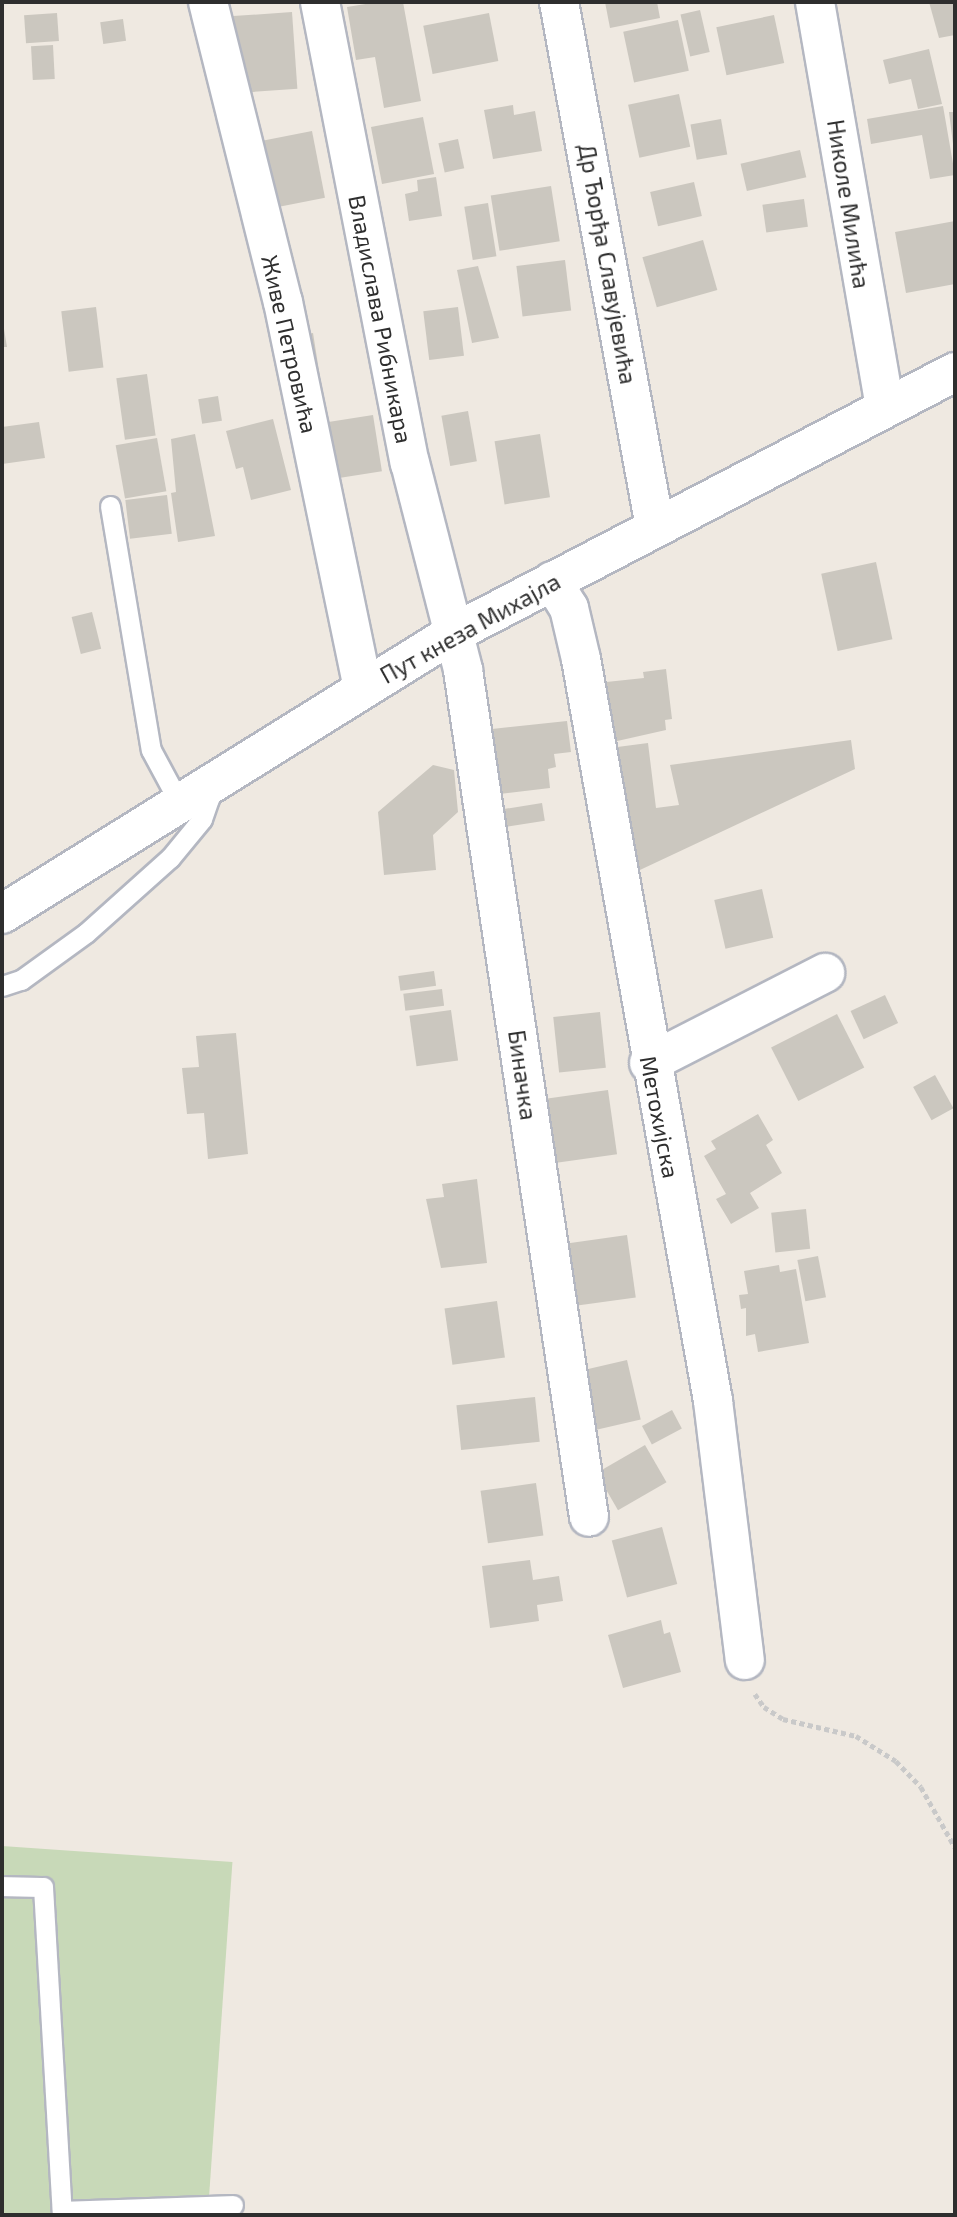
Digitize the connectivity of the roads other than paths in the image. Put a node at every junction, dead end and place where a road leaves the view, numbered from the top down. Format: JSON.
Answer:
{"nodes":[{"id":1,"x":208,"y":2,"type":"edge"},
{"id":2,"x":320,"y":2,"type":"edge"},
{"id":3,"x":559,"y":2,"type":"edge"},
{"id":4,"x":815,"y":2,"type":"edge"},
{"id":5,"x":955,"y":372,"type":"edge"},
{"id":6,"x":885,"y":406,"type":"junction"},
{"id":7,"x":110,"y":506,"type":"dead end"},
{"id":8,"x":655,"y":527,"type":"junction"},
{"id":9,"x":552,"y":581,"type":"junction"},
{"id":10,"x":453,"y":634,"type":"junction"},
{"id":11,"x":363,"y":688,"type":"junction"},
{"id":12,"x":191,"y":794,"type":"junction"},
{"id":13,"x":2,"y":914,"type":"edge"},
{"id":14,"x":825,"y":973,"type":"dead end"},
{"id":15,"x":2,"y":985,"type":"edge"},
{"id":16,"x":649,"y":1063,"type":"junction"},
{"id":17,"x":589,"y":1517,"type":"dead end"},
{"id":18,"x":745,"y":1660,"type":"road end"},
{"id":19,"x":2,"y":1886,"type":"edge"},
{"id":20,"x":233,"y":2205,"type":"dead end"},
{"id":21,"x":62,"y":2213,"type":"edge"}],
"edges":[{"from":1,"to":11,"type":"street","name":"Живе Петровића"},
{"from":2,"to":10,"type":"street","name":"Владислава Рибникара"},
{"from":3,"to":8,"type":"street","name":"Др Ђорђа Славујевића"},
{"from":4,"to":6,"type":"street","name":"Николе Милића"},
{"from":5,"to":6,"type":"street","name":"Пут кнеза Михајла"},
{"from":6,"to":8,"type":"street","name":"Пут кнеза Михајла"},
{"from":7,"to":12,"type":"lane"},
{"from":8,"to":9,"type":"street","name":"Пут кнеза Михајла"},
{"from":9,"to":10,"type":"street","name":"Пут кнеза Михајла"},
{"from":9,"to":16,"type":"street","name":"Метохијска"},
{"from":10,"to":11,"type":"street","name":"Пут кнеза Михајла"},
{"from":10,"to":17,"type":"street","name":"Биначка"},
{"from":11,"to":12,"type":"street","name":"Пут кнеза Михајла"},
{"from":12,"to":13,"type":"street","name":"Пут кнеза Михајла"},
{"from":12,"to":15,"type":"lane"},
{"from":14,"to":16,"type":"street"},
{"from":16,"to":18,"type":"street","name":"Метохијска"},
{"from":19,"to":21,"type":"lane"},
{"from":20,"to":21,"type":"lane"}]}
